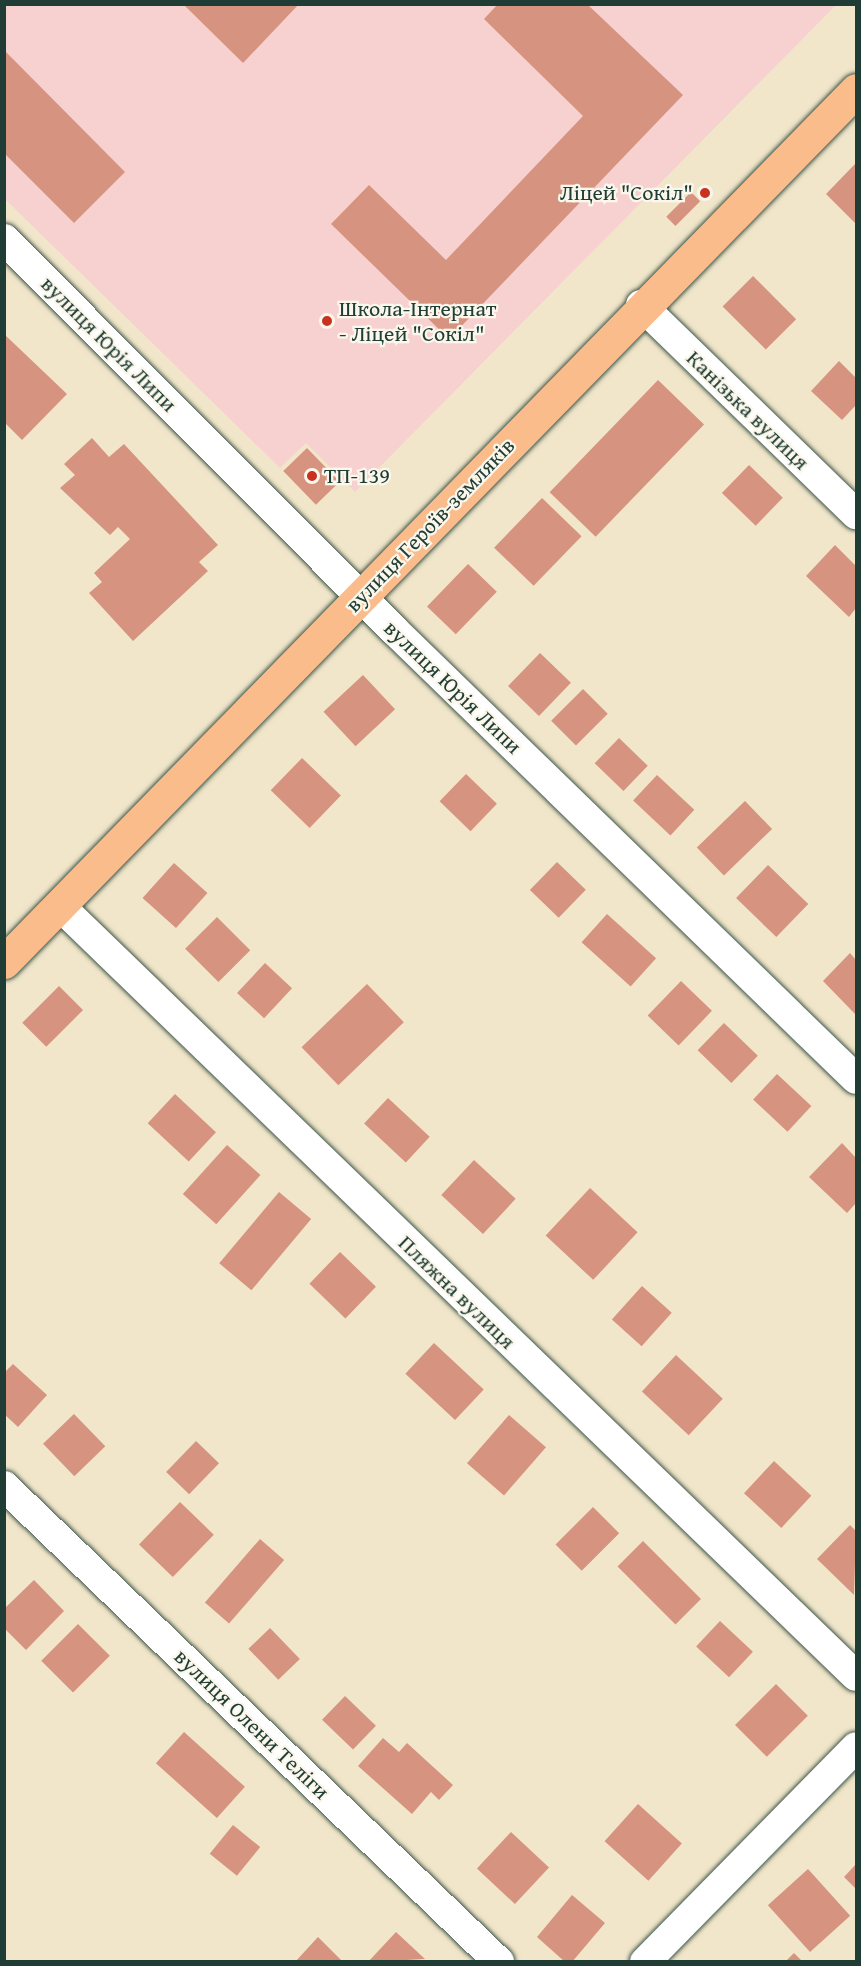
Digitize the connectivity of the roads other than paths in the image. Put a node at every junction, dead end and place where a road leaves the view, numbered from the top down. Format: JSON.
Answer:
{"nodes":[{"id":1,"x":856,"y":90,"type":"edge"},
{"id":2,"x":4,"y":239,"type":"edge"},
{"id":3,"x":642,"y":305,"type":"junction"},
{"id":4,"x":856,"y":514,"type":"edge"},
{"id":5,"x":361,"y":596,"type":"junction"},
{"id":6,"x":60,"y":906,"type":"junction"},
{"id":7,"x":4,"y":962,"type":"edge"},
{"id":8,"x":856,"y":1079,"type":"edge"},
{"id":9,"x":4,"y":1486,"type":"edge"},
{"id":10,"x":856,"y":1676,"type":"edge"},
{"id":11,"x":856,"y":1747,"type":"edge"},
{"id":12,"x":499,"y":1962,"type":"edge"},
{"id":13,"x":645,"y":1962,"type":"edge"}],
"edges":[{"from":1,"to":3,"type":"main road","name":"вулиця Героїв-земляків"},
{"from":2,"to":5,"type":"street","name":"вулиця Юрія Липи"},
{"from":3,"to":4,"type":"street","name":"Канізька вулиця"},
{"from":3,"to":5,"type":"main road","name":"вулиця Героїв-земляків"},
{"from":5,"to":6,"type":"main road","name":"вулиця Героїв-земляків"},
{"from":5,"to":8,"type":"street","name":"вулиця Юрія Липи"},
{"from":6,"to":7,"type":"main road","name":"вулиця Героїв-земляків"},
{"from":6,"to":10,"type":"street","name":"Пляжна вулиця"},
{"from":9,"to":12,"type":"street","name":"вулиця Олени Теліги"},
{"from":11,"to":13,"type":"street"}]}
